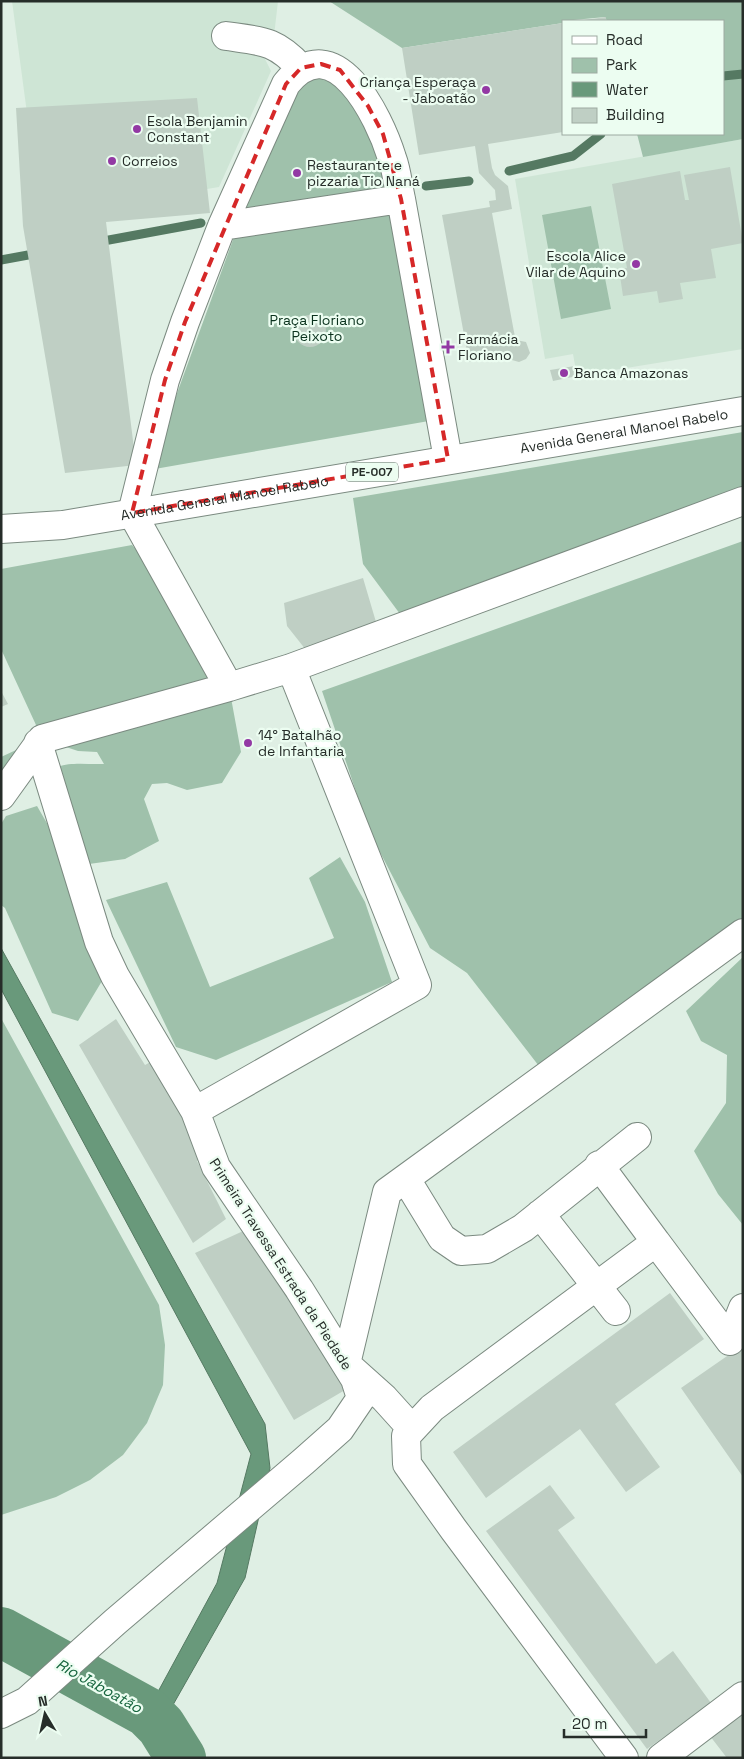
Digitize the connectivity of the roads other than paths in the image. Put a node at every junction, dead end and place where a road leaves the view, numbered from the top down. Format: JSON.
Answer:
{"nodes":[{"id":1,"x":226,"y":36,"type":"dead end"},
{"id":2,"x":301,"y":68,"type":"junction"},
{"id":3,"x":401,"y":199,"type":"junction"},
{"id":4,"x":222,"y":226,"type":"junction"},
{"id":5,"x":743,"y":411,"type":"edge"},
{"id":6,"x":448,"y":459,"type":"junction"},
{"id":7,"x":743,"y":501,"type":"edge"},
{"id":8,"x":132,"y":513,"type":"junction"},
{"id":9,"x":1,"y":530,"type":"edge"},
{"id":10,"x":291,"y":668,"type":"junction"},
{"id":11,"x":229,"y":687,"type":"junction"},
{"id":12,"x":38,"y":743,"type":"junction"},
{"id":13,"x":1,"y":796,"type":"edge"},
{"id":14,"x":743,"y":933,"type":"edge"},
{"id":15,"x":195,"y":1111,"type":"junction"},
{"id":16,"x":637,"y":1137,"type":"dead end"},
{"id":17,"x":599,"y":1165,"type":"junction"},
{"id":18,"x":406,"y":1179,"type":"junction"},
{"id":19,"x":540,"y":1214,"type":"junction"},
{"id":20,"x":656,"y":1242,"type":"junction"},
{"id":21,"x":596,"y":1286,"type":"junction"},
{"id":22,"x":743,"y":1308,"type":"edge"},
{"id":23,"x":616,"y":1311,"type":"dead end"},
{"id":24,"x":736,"y":1336,"type":"edge"},
{"id":25,"x":346,"y":1364,"type":"junction"},
{"id":26,"x":412,"y":1429,"type":"junction"},
{"id":27,"x":743,"y":1696,"type":"edge"},
{"id":28,"x":1,"y":1714,"type":"edge"},
{"id":29,"x":624,"y":1758,"type":"edge"},
{"id":30,"x":661,"y":1758,"type":"edge"}],
"edges":[{"from":1,"to":2,"type":"street"},
{"from":2,"to":3,"type":"street"},
{"from":2,"to":4,"type":"street"},
{"from":3,"to":4,"type":"street"},
{"from":3,"to":6,"type":"street"},
{"from":4,"to":8,"type":"street"},
{"from":5,"to":6,"type":"street","name":"Avenida General Manoel Rabelo","number":"PE-007"},
{"from":6,"to":8,"type":"street","name":"Avenida General Manoel Rabelo","number":"PE-007"},
{"from":7,"to":10,"type":"street"},
{"from":8,"to":9,"type":"street","name":"Avenida General Manoel Rabelo","number":"PE-007"},
{"from":8,"to":11,"type":"street"},
{"from":10,"to":11,"type":"street"},
{"from":10,"to":15,"type":"street"},
{"from":11,"to":12,"type":"street"},
{"from":12,"to":13,"type":"street"},
{"from":12,"to":15,"type":"street","name":"Primeira Travessa Estrada da Piedade"},
{"from":14,"to":18,"type":"street"},
{"from":15,"to":25,"type":"street","name":"Primeira Travessa Estrada da Piedade"},
{"from":16,"to":17,"type":"street"},
{"from":17,"to":19,"type":"street"},
{"from":17,"to":20,"type":"street"},
{"from":18,"to":19,"type":"street"},
{"from":18,"to":25,"type":"street"},
{"from":19,"to":21,"type":"street"},
{"from":20,"to":21,"type":"street"},
{"from":20,"to":24,"type":"street"},
{"from":21,"to":23,"type":"street"},
{"from":21,"to":26,"type":"street"},
{"from":22,"to":24,"type":"street"},
{"from":25,"to":26,"type":"street"},
{"from":25,"to":28,"type":"street","name":"Primeira Travessa Estrada da Piedade"},
{"from":26,"to":29,"type":"street"},
{"from":27,"to":30,"type":"street"}]}
